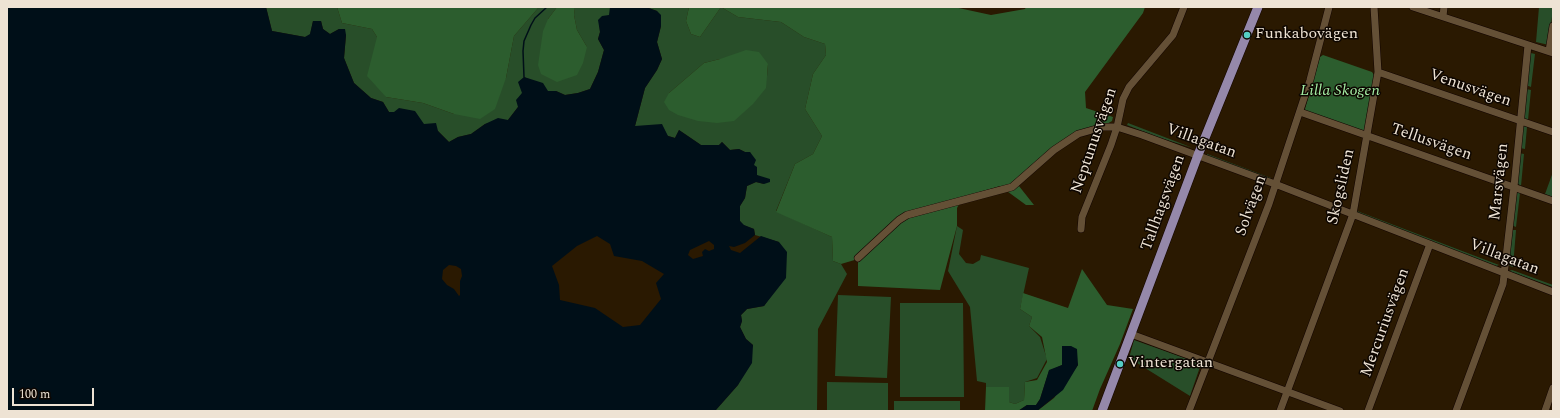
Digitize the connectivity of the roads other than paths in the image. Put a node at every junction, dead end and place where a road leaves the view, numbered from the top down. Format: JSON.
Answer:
{"nodes":[{"id":1,"x":1184,"y":7,"type":"edge"},
{"id":2,"x":1258,"y":7,"type":"edge"},
{"id":3,"x":1328,"y":7,"type":"edge"},
{"id":4,"x":1374,"y":7,"type":"edge"},
{"id":5,"x":1413,"y":7,"type":"edge"},
{"id":6,"x":1444,"y":7,"type":"edge"},
{"id":7,"x":1443,"y":16,"type":"junction"},
{"id":8,"x":1553,"y":26,"type":"edge"},
{"id":9,"x":1528,"y":45,"type":"junction"},
{"id":10,"x":1551,"y":52,"type":"edge"},
{"id":11,"x":1378,"y":72,"type":"junction"},
{"id":12,"x":1300,"y":112,"type":"junction"},
{"id":13,"x":1521,"y":121,"type":"junction"},
{"id":14,"x":1117,"y":127,"type":"junction"},
{"id":15,"x":1553,"y":132,"type":"edge"},
{"id":16,"x":1367,"y":136,"type":"junction"},
{"id":17,"x":1198,"y":155,"type":"junction"},
{"id":18,"x":1275,"y":184,"type":"junction"},
{"id":19,"x":1514,"y":188,"type":"junction"},
{"id":20,"x":1553,"y":201,"type":"edge"},
{"id":21,"x":1353,"y":214,"type":"junction"},
{"id":22,"x":1081,"y":229,"type":"dead end"},
{"id":23,"x":1430,"y":244,"type":"junction"},
{"id":24,"x":858,"y":258,"type":"dead end"},
{"id":25,"x":1504,"y":272,"type":"junction"},
{"id":26,"x":1553,"y":292,"type":"edge"},
{"id":27,"x":1131,"y":334,"type":"junction"},
{"id":28,"x":1207,"y":362,"type":"junction"},
{"id":29,"x":1553,"y":388,"type":"edge"},
{"id":30,"x":1287,"y":391,"type":"junction"},
{"id":31,"x":1102,"y":411,"type":"edge"},
{"id":32,"x":1189,"y":411,"type":"edge"},
{"id":33,"x":1280,"y":411,"type":"edge"},
{"id":34,"x":1340,"y":411,"type":"edge"},
{"id":35,"x":1368,"y":411,"type":"edge"},
{"id":36,"x":1456,"y":411,"type":"edge"},
{"id":37,"x":1545,"y":411,"type":"edge"}],
"edges":[{"from":1,"to":14,"type":"street","name":"Neptunusvägen"},
{"from":2,"to":17,"type":"main road","name":"Tallhagsvägen"},
{"from":3,"to":12,"type":"street","name":"Solvägen"},
{"from":4,"to":11,"type":"street","name":"Skogsliden"},
{"from":5,"to":7,"type":"street"},
{"from":6,"to":7,"type":"street"},
{"from":7,"to":9,"type":"street"},
{"from":8,"to":10,"type":"street"},
{"from":9,"to":10,"type":"street"},
{"from":9,"to":13,"type":"street","name":"Marsvägen"},
{"from":11,"to":13,"type":"street","name":"Venusvägen"},
{"from":11,"to":16,"type":"street","name":"Skogsliden"},
{"from":12,"to":16,"type":"street","name":"Tellusvägen"},
{"from":12,"to":18,"type":"street","name":"Solvägen"},
{"from":13,"to":15,"type":"street","name":"Venusvägen"},
{"from":13,"to":19,"type":"street","name":"Marsvägen"},
{"from":14,"to":17,"type":"street","name":"Villagatan"},
{"from":14,"to":22,"type":"street","name":"Neptunusvägen"},
{"from":14,"to":24,"type":"street","name":"Villagatan"},
{"from":16,"to":19,"type":"street","name":"Tellusvägen"},
{"from":16,"to":21,"type":"street","name":"Skogsliden"},
{"from":17,"to":18,"type":"street","name":"Villagatan"},
{"from":17,"to":27,"type":"main road","name":"Tallhagsvägen"},
{"from":18,"to":21,"type":"street","name":"Villagatan"},
{"from":18,"to":28,"type":"street","name":"Solvägen"},
{"from":19,"to":20,"type":"street","name":"Tellusvägen"},
{"from":19,"to":25,"type":"street","name":"Marsvägen"},
{"from":21,"to":23,"type":"street","name":"Villagatan"},
{"from":21,"to":30,"type":"street","name":"Skogsliden"},
{"from":23,"to":25,"type":"street","name":"Villagatan"},
{"from":23,"to":35,"type":"street","name":"Mercuriusvägen"},
{"from":25,"to":26,"type":"street","name":"Villagatan"},
{"from":25,"to":36,"type":"street","name":"Marsvägen"},
{"from":27,"to":28,"type":"street"},
{"from":27,"to":31,"type":"main road","name":"Tallhagsvägen"},
{"from":28,"to":30,"type":"street"},
{"from":28,"to":32,"type":"street","name":"Solvägen"},
{"from":29,"to":37,"type":"street"},
{"from":30,"to":33,"type":"street","name":"Skogsliden"},
{"from":30,"to":34,"type":"street"}]}
